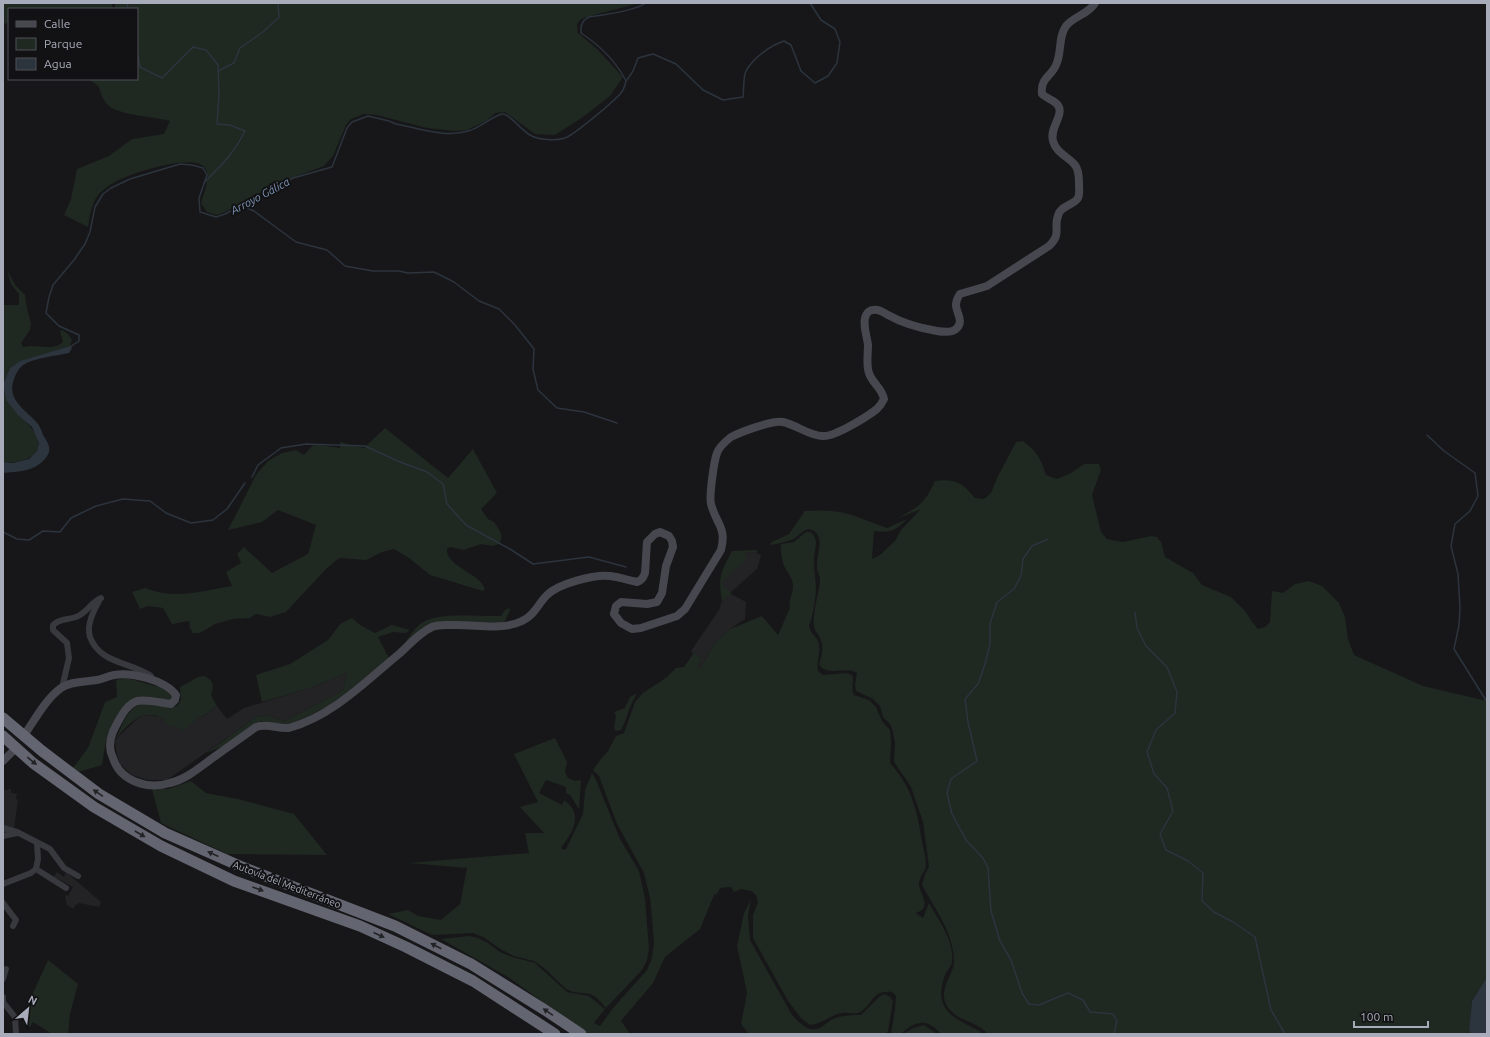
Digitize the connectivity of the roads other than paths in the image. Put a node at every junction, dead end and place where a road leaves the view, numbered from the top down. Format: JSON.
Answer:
{"nodes":[{"id":1,"x":1095,"y":3,"type":"edge"},
{"id":2,"x":150,"y":680,"type":"junction"},
{"id":3,"x":62,"y":688,"type":"junction"},
{"id":4,"x":3,"y":718,"type":"edge"},
{"id":5,"x":27,"y":731,"type":"dead end"},
{"id":6,"x":3,"y":736,"type":"edge"},
{"id":7,"x":12,"y":752,"type":"dead end"},
{"id":8,"x":3,"y":761,"type":"edge"},
{"id":9,"x":3,"y":828,"type":"edge"},
{"id":10,"x":17,"y":832,"type":"junction"},
{"id":11,"x":3,"y":836,"type":"edge"},
{"id":12,"x":37,"y":843,"type":"junction"},
{"id":13,"x":36,"y":869,"type":"junction"},
{"id":14,"x":78,"y":876,"type":"dead end"},
{"id":15,"x":3,"y":884,"type":"edge"},
{"id":16,"x":66,"y":888,"type":"dead end"},
{"id":17,"x":3,"y":903,"type":"edge"},
{"id":18,"x":13,"y":926,"type":"dead end"},
{"id":19,"x":6,"y":969,"type":"dead end"},
{"id":20,"x":3,"y":979,"type":"edge"},
{"id":21,"x":3,"y":997,"type":"edge"},
{"id":22,"x":16,"y":1034,"type":"edge"},
{"id":23,"x":555,"y":1034,"type":"edge"},
{"id":24,"x":581,"y":1034,"type":"edge"}],
"edges":[{"from":1,"to":2,"type":"main road"},
{"from":2,"to":3,"type":"main road"},
{"from":2,"to":3,"type":"street"},
{"from":3,"to":5,"type":"main road"},
{"from":24,"to":4,"type":"highway","name":"Autovía del Mediterráneo","one_way":true},
{"from":6,"to":23,"type":"highway","name":"Autovía del Mediterráneo","one_way":true},
{"from":7,"to":8,"type":"main road"},
{"from":9,"to":10,"type":"street"},
{"from":10,"to":11,"type":"street"},
{"from":10,"to":12,"type":"street"},
{"from":12,"to":13,"type":"street"},
{"from":12,"to":14,"type":"street"},
{"from":13,"to":15,"type":"street"},
{"from":13,"to":16,"type":"street"},
{"from":17,"to":18,"type":"street"},
{"from":19,"to":20,"type":"street"},
{"from":21,"to":22,"type":"street"}]}
